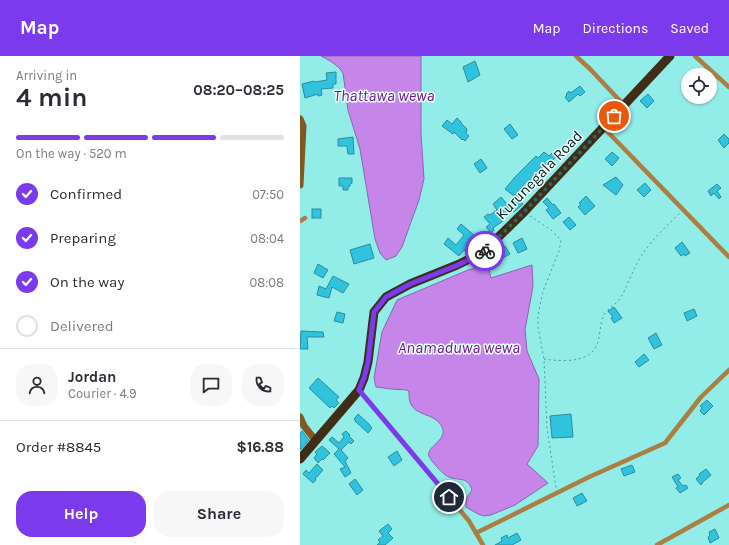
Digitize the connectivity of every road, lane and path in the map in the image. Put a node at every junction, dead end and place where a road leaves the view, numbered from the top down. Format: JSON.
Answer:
{"nodes":[{"id":1,"x":576,"y":56,"type":"edge"},
{"id":2,"x":670,"y":56,"type":"edge"},
{"id":3,"x":695,"y":56,"type":"edge"},
{"id":4,"x":729,"y":87,"type":"edge"},
{"id":5,"x":624,"y":105,"type":"junction"},
{"id":6,"x":300,"y":119,"type":"edge"},
{"id":7,"x":603,"y":127,"type":"junction"},
{"id":8,"x":300,"y":185,"type":"edge"},
{"id":9,"x":684,"y":209,"type":"junction"},
{"id":10,"x":524,"y":212,"type":"junction"},
{"id":11,"x":305,"y":218,"type":"dead end"},
{"id":12,"x":300,"y":221,"type":"edge"},
{"id":13,"x":729,"y":256,"type":"edge"},
{"id":14,"x":544,"y":359,"type":"junction"},
{"id":15,"x":729,"y":370,"type":"edge"},
{"id":16,"x":359,"y":390,"type":"junction"},
{"id":17,"x":300,"y":417,"type":"edge"},
{"id":18,"x":316,"y":441,"type":"junction"},
{"id":19,"x":300,"y":459,"type":"edge"},
{"id":20,"x":557,"y":493,"type":"junction"},
{"id":21,"x":729,"y":504,"type":"edge"},
{"id":22,"x":476,"y":533,"type":"junction"},
{"id":23,"x":483,"y":545,"type":"edge"},
{"id":24,"x":657,"y":545,"type":"edge"}],
"edges":[{"from":1,"to":5,"type":"street"},
{"from":2,"to":5,"type":"highway","name":"Kurunegala Road"},
{"from":3,"to":4,"type":"street"},
{"from":5,"to":7,"type":"highway","name":"Kurunegala Road"},
{"from":6,"to":8,"type":"street"},
{"from":7,"to":9,"type":"street"},
{"from":7,"to":10,"type":"highway","name":"Kurunegala Road"},
{"from":9,"to":13,"type":"street"},
{"from":9,"to":14,"type":"path"},
{"from":10,"to":14,"type":"path"},
{"from":10,"to":16,"type":"highway","name":"Kurunegala Road"},
{"from":11,"to":12,"type":"street"},
{"from":14,"to":20,"type":"path"},
{"from":15,"to":20,"type":"street"},
{"from":16,"to":18,"type":"highway","name":"Kurunegala Road"},
{"from":16,"to":22,"type":"street"},
{"from":17,"to":18,"type":"street"},
{"from":18,"to":19,"type":"highway","name":"Kurunegala Road"},
{"from":20,"to":22,"type":"street"},
{"from":21,"to":24,"type":"street"},
{"from":22,"to":23,"type":"street"}]}
